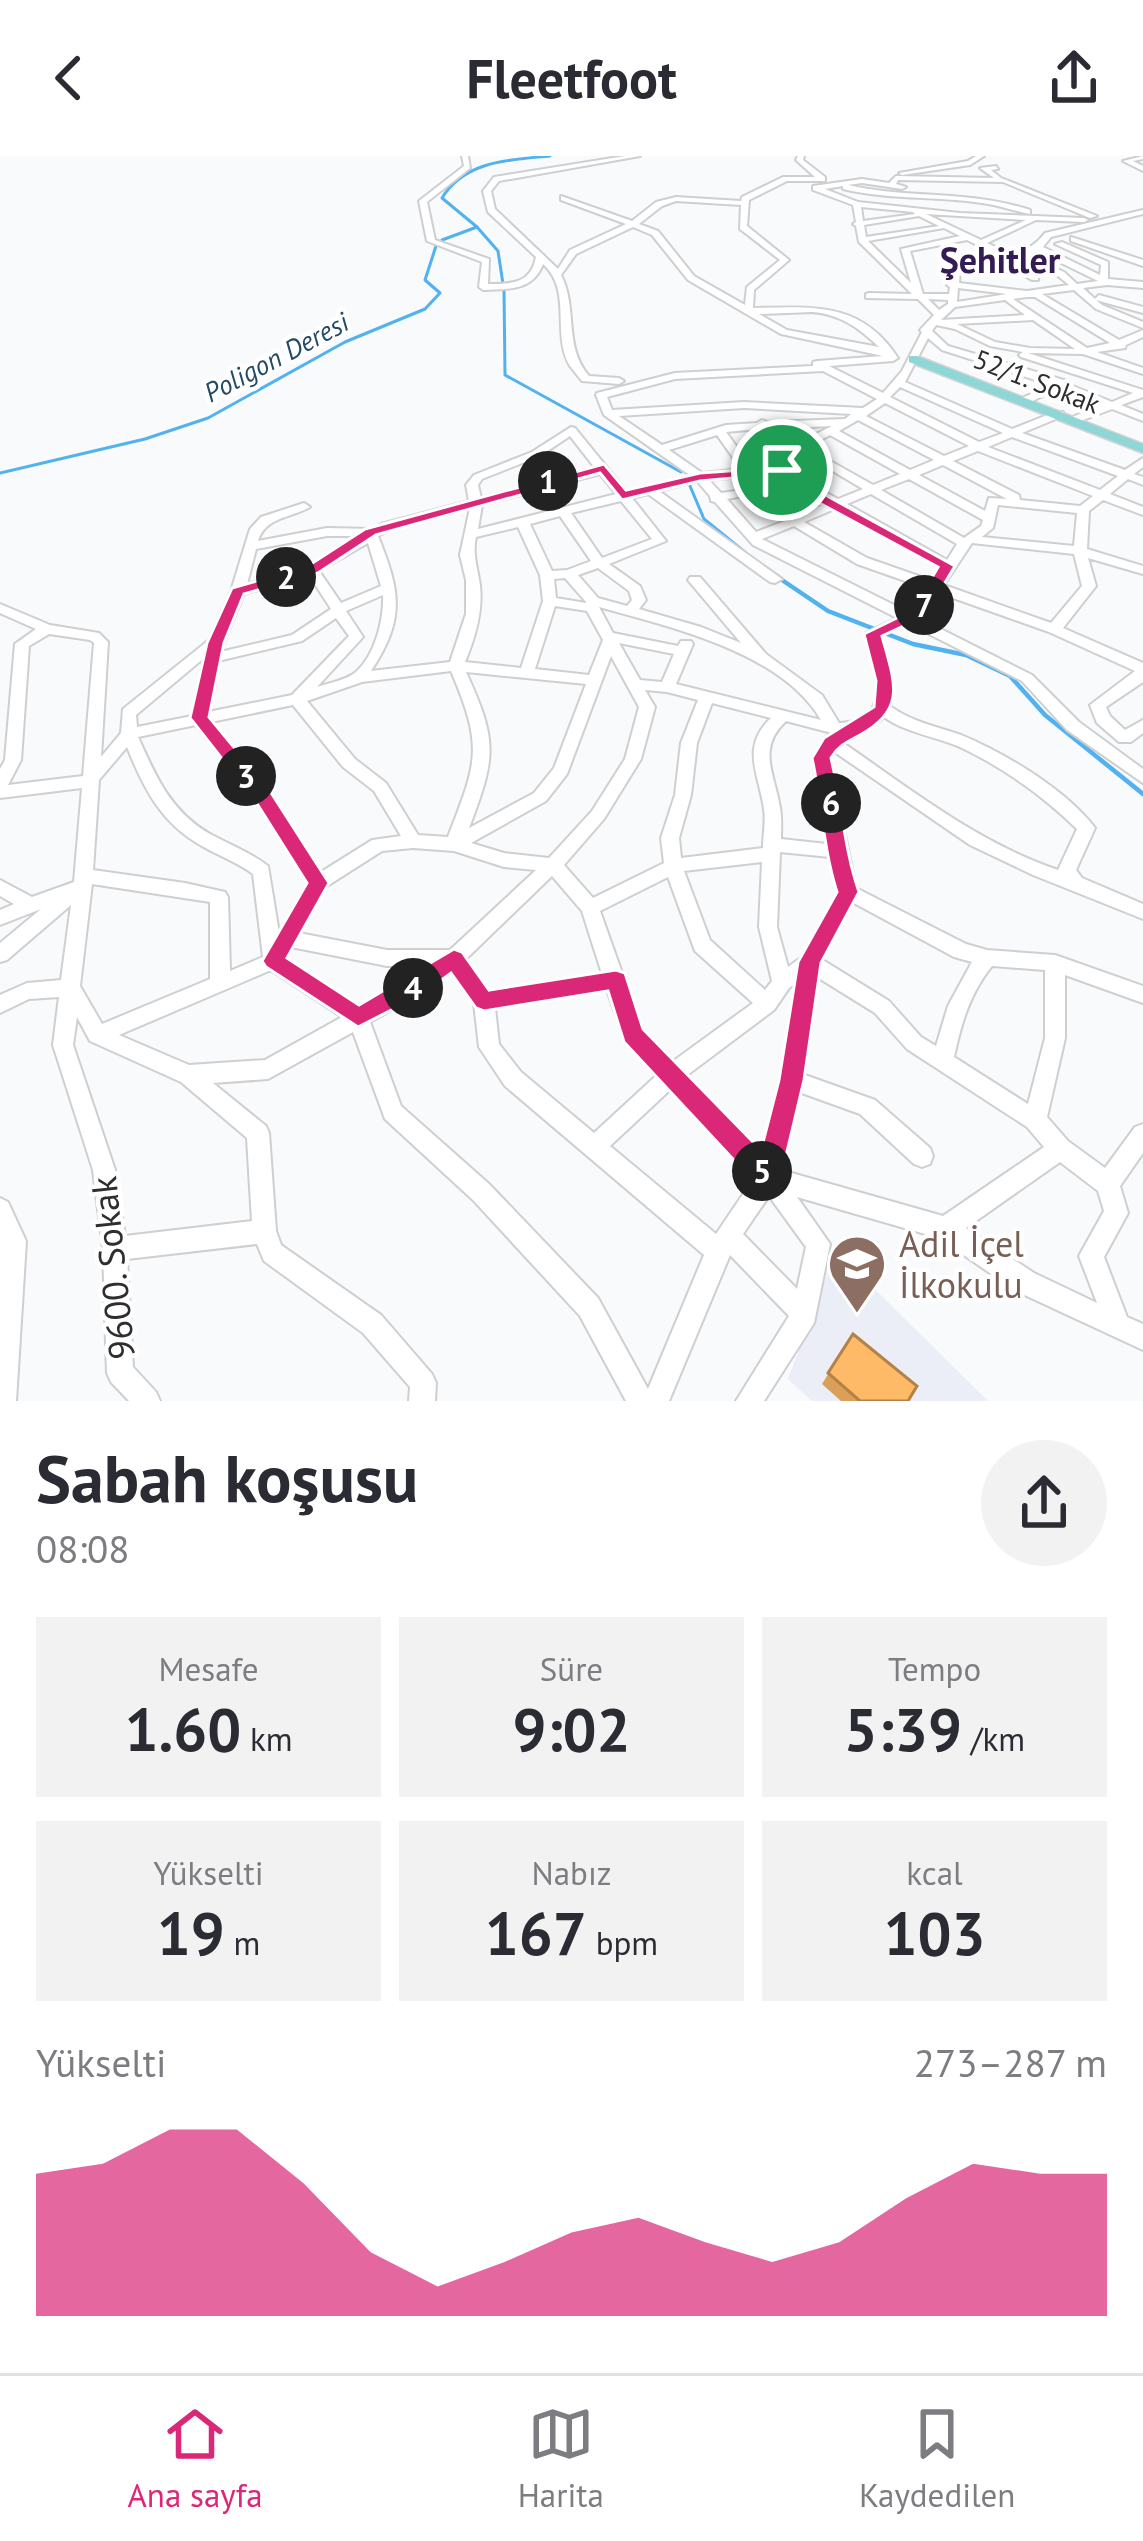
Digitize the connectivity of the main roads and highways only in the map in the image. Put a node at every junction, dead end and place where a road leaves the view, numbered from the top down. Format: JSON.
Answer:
{"nodes":[{"id":1,"x":913,"y":358,"type":"road end"},
{"id":2,"x":1143,"y":449,"type":"edge"}],
"edges":[{"from":1,"to":2,"type":"main road","name":"52/1. Sokak"}]}
